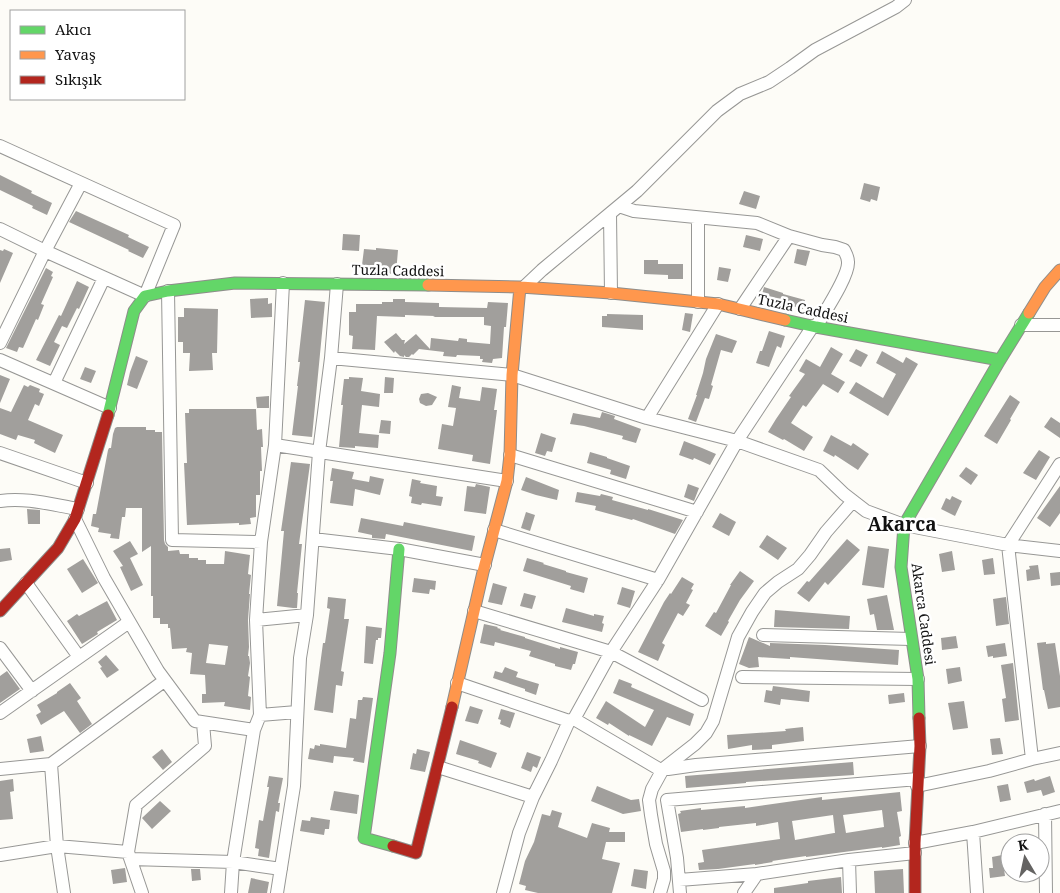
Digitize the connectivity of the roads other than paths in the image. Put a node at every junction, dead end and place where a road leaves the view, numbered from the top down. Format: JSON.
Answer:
{"nodes":[{"id":1,"x":905,"y":0,"type":"edge"},
{"id":2,"x":0,"y":146,"type":"edge"},
{"id":3,"x":81,"y":183,"type":"junction"},
{"id":4,"x":615,"y":210,"type":"junction"},
{"id":5,"x":698,"y":218,"type":"junction"},
{"id":6,"x":0,"y":229,"type":"edge"},
{"id":7,"x":789,"y":236,"type":"junction"},
{"id":8,"x":45,"y":251,"type":"junction"},
{"id":9,"x":1060,"y":270,"type":"edge"},
{"id":10,"x":104,"y":278,"type":"junction"},
{"id":11,"x":283,"y":283,"type":"junction"},
{"id":12,"x":337,"y":284,"type":"junction"},
{"id":13,"x":1060,"y":286,"type":"edge"},
{"id":14,"x":522,"y":287,"type":"junction"},
{"id":15,"x":168,"y":291,"type":"junction"},
{"id":16,"x":612,"y":293,"type":"junction"},
{"id":17,"x":145,"y":296,"type":"junction"},
{"id":18,"x":698,"y":302,"type":"junction"},
{"id":19,"x":718,"y":304,"type":"junction"},
{"id":20,"x":740,"y":309,"type":"junction"},
{"id":21,"x":1029,"y":313,"type":"junction"},
{"id":22,"x":1060,"y":325,"type":"edge"},
{"id":23,"x":1021,"y":326,"type":"junction"},
{"id":24,"x":815,"y":327,"type":"junction"},
{"id":25,"x":0,"y":343,"type":"edge"},
{"id":26,"x":331,"y":358,"type":"junction"},
{"id":27,"x":0,"y":360,"type":"edge"},
{"id":28,"x":1000,"y":360,"type":"junction"},
{"id":29,"x":512,"y":375,"type":"junction"},
{"id":30,"x":54,"y":383,"type":"junction"},
{"id":31,"x":110,"y":408,"type":"junction"},
{"id":32,"x":647,"y":418,"type":"junction"},
{"id":33,"x":737,"y":441,"type":"junction"},
{"id":34,"x":275,"y":445,"type":"junction"},
{"id":35,"x":0,"y":452,"type":"edge"},
{"id":36,"x":319,"y":452,"type":"junction"},
{"id":37,"x":510,"y":455,"type":"junction"},
{"id":38,"x":1060,"y":464,"type":"edge"},
{"id":39,"x":507,"y":481,"type":"junction"},
{"id":40,"x":87,"y":483,"type":"junction"},
{"id":41,"x":0,"y":501,"type":"edge"},
{"id":42,"x":853,"y":501,"type":"junction"},
{"id":43,"x":697,"y":512,"type":"junction"},
{"id":44,"x":77,"y":514,"type":"junction"},
{"id":45,"x":904,"y":525,"type":"junction"},
{"id":46,"x":494,"y":530,"type":"junction"},
{"id":47,"x":312,"y":539,"type":"junction"},
{"id":48,"x":260,"y":542,"type":"junction"},
{"id":49,"x":1008,"y":545,"type":"junction"},
{"id":50,"x":399,"y":549,"type":"junction"},
{"id":51,"x":1060,"y":551,"type":"edge"},
{"id":52,"x":485,"y":565,"type":"junction"},
{"id":53,"x":658,"y":580,"type":"junction"},
{"id":54,"x":26,"y":583,"type":"junction"},
{"id":55,"x":474,"y":611,"type":"junction"},
{"id":56,"x":0,"y":612,"type":"edge"},
{"id":57,"x":307,"y":615,"type":"junction"},
{"id":58,"x":256,"y":620,"type":"junction"},
{"id":59,"x":129,"y":622,"type":"junction"},
{"id":60,"x":763,"y":635,"type":"dead end"},
{"id":61,"x":911,"y":639,"type":"junction"},
{"id":62,"x":0,"y":648,"type":"edge"},
{"id":63,"x":611,"y":652,"type":"junction"},
{"id":64,"x":79,"y":657,"type":"junction"},
{"id":65,"x":742,"y":678,"type":"dead end"},
{"id":66,"x":918,"y":679,"type":"junction"},
{"id":67,"x":164,"y":680,"type":"junction"},
{"id":68,"x":457,"y":683,"type":"junction"},
{"id":69,"x":32,"y":691,"type":"junction"},
{"id":70,"x":702,"y":700,"type":"dead end"},
{"id":71,"x":297,"y":712,"type":"junction"},
{"id":72,"x":0,"y":713,"type":"edge"},
{"id":73,"x":260,"y":715,"type":"junction"},
{"id":74,"x":571,"y":720,"type":"junction"},
{"id":75,"x":203,"y":723,"type":"junction"},
{"id":76,"x":254,"y":730,"type":"junction"},
{"id":77,"x":920,"y":746,"type":"junction"},
{"id":78,"x":1060,"y":753,"type":"edge"},
{"id":79,"x":1032,"y":759,"type":"junction"},
{"id":80,"x":51,"y":764,"type":"junction"},
{"id":81,"x":438,"y":767,"type":"junction"},
{"id":82,"x":0,"y":769,"type":"edge"},
{"id":83,"x":663,"y":769,"type":"junction"},
{"id":84,"x":918,"y":782,"type":"junction"},
{"id":85,"x":533,"y":797,"type":"junction"},
{"id":86,"x":1060,"y":811,"type":"edge"},
{"id":87,"x":1045,"y":814,"type":"junction"},
{"id":88,"x":973,"y":832,"type":"junction"},
{"id":89,"x":57,"y":846,"type":"junction"},
{"id":90,"x":915,"y":848,"type":"junction"},
{"id":91,"x":0,"y":856,"type":"edge"},
{"id":92,"x":129,"y":856,"type":"junction"},
{"id":93,"x":849,"y":860,"type":"junction"},
{"id":94,"x":233,"y":862,"type":"junction"},
{"id":95,"x":281,"y":868,"type":"junction"},
{"id":96,"x":757,"y":874,"type":"junction"},
{"id":97,"x":679,"y":887,"type":"edge"},
{"id":98,"x":64,"y":893,"type":"edge"},
{"id":99,"x":142,"y":893,"type":"edge"},
{"id":100,"x":231,"y":893,"type":"edge"},
{"id":101,"x":277,"y":893,"type":"edge"},
{"id":102,"x":503,"y":893,"type":"edge"},
{"id":103,"x":660,"y":893,"type":"edge"},
{"id":104,"x":744,"y":893,"type":"edge"},
{"id":105,"x":850,"y":893,"type":"edge"},
{"id":106,"x":915,"y":893,"type":"edge"},
{"id":107,"x":976,"y":893,"type":"edge"},
{"id":108,"x":1046,"y":893,"type":"edge"}],
"edges":[{"from":1,"to":4,"type":"street"},
{"from":2,"to":3,"type":"street"},
{"from":3,"to":8,"type":"street"},
{"from":3,"to":17,"type":"street"},
{"from":4,"to":5,"type":"street"},
{"from":4,"to":14,"type":"street"},
{"from":4,"to":16,"type":"street"},
{"from":5,"to":7,"type":"street"},
{"from":5,"to":18,"type":"street"},
{"from":6,"to":8,"type":"street"},
{"from":7,"to":20,"type":"street"},
{"from":7,"to":24,"type":"street"},
{"from":8,"to":10,"type":"street"},
{"from":8,"to":25,"type":"street"},
{"from":9,"to":21,"type":"main road","name":"Akarca Caddesi"},
{"from":10,"to":17,"type":"street"},
{"from":10,"to":30,"type":"street"},
{"from":11,"to":12,"type":"main road","name":"Tuzla Caddesi"},
{"from":11,"to":15,"type":"main road","name":"Tuzla Caddesi"},
{"from":11,"to":34,"type":"street"},
{"from":12,"to":14,"type":"main road","name":"Tuzla Caddesi"},
{"from":12,"to":26,"type":"street"},
{"from":13,"to":21,"type":"main road"},
{"from":14,"to":16,"type":"main road","name":"Tuzla Caddesi"},
{"from":14,"to":29,"type":"main road"},
{"from":15,"to":17,"type":"main road","name":"Tuzla Caddesi"},
{"from":15,"to":48,"type":"street"},
{"from":16,"to":18,"type":"main road","name":"Tuzla Caddesi"},
{"from":17,"to":31,"type":"main road"},
{"from":18,"to":19,"type":"main road","name":"Tuzla Caddesi"},
{"from":19,"to":20,"type":"main road","name":"Tuzla Caddesi"},
{"from":19,"to":32,"type":"street"},
{"from":20,"to":24,"type":"main road","name":"Tuzla Caddesi"},
{"from":21,"to":23,"type":"main road","name":"Akarca Caddesi"},
{"from":22,"to":23,"type":"street"},
{"from":23,"to":28,"type":"main road","name":"Akarca Caddesi"},
{"from":24,"to":28,"type":"main road","name":"Tuzla Caddesi"},
{"from":24,"to":33,"type":"street"},
{"from":26,"to":29,"type":"street"},
{"from":26,"to":36,"type":"street"},
{"from":27,"to":30,"type":"street"},
{"from":28,"to":45,"type":"main road","name":"Akarca Caddesi"},
{"from":29,"to":32,"type":"street"},
{"from":29,"to":37,"type":"main road"},
{"from":30,"to":31,"type":"street"},
{"from":31,"to":40,"type":"main road"},
{"from":32,"to":33,"type":"street"},
{"from":33,"to":42,"type":"street"},
{"from":33,"to":43,"type":"street"},
{"from":34,"to":36,"type":"street"},
{"from":34,"to":48,"type":"street"},
{"from":35,"to":40,"type":"street"},
{"from":36,"to":39,"type":"street"},
{"from":36,"to":47,"type":"street"},
{"from":37,"to":39,"type":"main road"},
{"from":37,"to":43,"type":"street"},
{"from":38,"to":49,"type":"street"},
{"from":39,"to":46,"type":"main road"},
{"from":40,"to":44,"type":"main road"},
{"from":41,"to":44,"type":"street"},
{"from":42,"to":45,"type":"street"},
{"from":42,"to":83,"type":"street"},
{"from":43,"to":53,"type":"street"},
{"from":44,"to":54,"type":"main road"},
{"from":44,"to":59,"type":"street"},
{"from":45,"to":49,"type":"street"},
{"from":45,"to":61,"type":"main road","name":"Akarca Caddesi"},
{"from":46,"to":52,"type":"main road"},
{"from":46,"to":53,"type":"street"},
{"from":47,"to":50,"type":"street"},
{"from":47,"to":57,"type":"street"},
{"from":48,"to":58,"type":"street"},
{"from":49,"to":51,"type":"street"},
{"from":49,"to":79,"type":"street"},
{"from":50,"to":52,"type":"street"},
{"from":50,"to":81,"type":"main road"},
{"from":52,"to":55,"type":"main road"},
{"from":53,"to":63,"type":"street"},
{"from":54,"to":56,"type":"main road"},
{"from":54,"to":64,"type":"street"},
{"from":55,"to":63,"type":"street"},
{"from":55,"to":68,"type":"main road"},
{"from":57,"to":58,"type":"street"},
{"from":57,"to":71,"type":"street"},
{"from":58,"to":73,"type":"street"},
{"from":59,"to":64,"type":"street"},
{"from":59,"to":67,"type":"street"},
{"from":60,"to":61,"type":"street"},
{"from":61,"to":66,"type":"main road","name":"Akarca Caddesi"},
{"from":62,"to":69,"type":"street"},
{"from":63,"to":70,"type":"street"},
{"from":63,"to":74,"type":"street"},
{"from":64,"to":69,"type":"street"},
{"from":65,"to":66,"type":"street"},
{"from":66,"to":77,"type":"main road","name":"Akarca Caddesi"},
{"from":67,"to":75,"type":"street"},
{"from":67,"to":80,"type":"street"},
{"from":68,"to":74,"type":"street"},
{"from":68,"to":81,"type":"main road"},
{"from":69,"to":72,"type":"street"},
{"from":71,"to":73,"type":"street"},
{"from":71,"to":95,"type":"street"},
{"from":73,"to":76,"type":"street"},
{"from":74,"to":83,"type":"street"},
{"from":74,"to":85,"type":"street"},
{"from":75,"to":76,"type":"street"},
{"from":75,"to":92,"type":"street"},
{"from":76,"to":94,"type":"street"},
{"from":77,"to":83,"type":"street"},
{"from":77,"to":84,"type":"main road","name":"Akarca Caddesi"},
{"from":78,"to":79,"type":"street"},
{"from":79,"to":84,"type":"street"},
{"from":80,"to":82,"type":"street"},
{"from":80,"to":89,"type":"street"},
{"from":81,"to":85,"type":"street"},
{"from":83,"to":103,"type":"street"},
{"from":84,"to":90,"type":"main road","name":"Akarca Caddesi"},
{"from":84,"to":97,"type":"street"},
{"from":85,"to":102,"type":"street"},
{"from":86,"to":87,"type":"street"},
{"from":87,"to":88,"type":"street"},
{"from":87,"to":108,"type":"street"},
{"from":88,"to":90,"type":"street"},
{"from":88,"to":107,"type":"street"},
{"from":89,"to":91,"type":"street"},
{"from":89,"to":92,"type":"street"},
{"from":89,"to":98,"type":"street"},
{"from":90,"to":93,"type":"street"},
{"from":90,"to":106,"type":"main road","name":"Akarca Caddesi"},
{"from":92,"to":94,"type":"street"},
{"from":92,"to":99,"type":"street"},
{"from":93,"to":96,"type":"street"},
{"from":93,"to":105,"type":"street"},
{"from":94,"to":95,"type":"street"},
{"from":94,"to":100,"type":"street"},
{"from":95,"to":101,"type":"street"},
{"from":96,"to":97,"type":"street"},
{"from":96,"to":104,"type":"street"}]}
